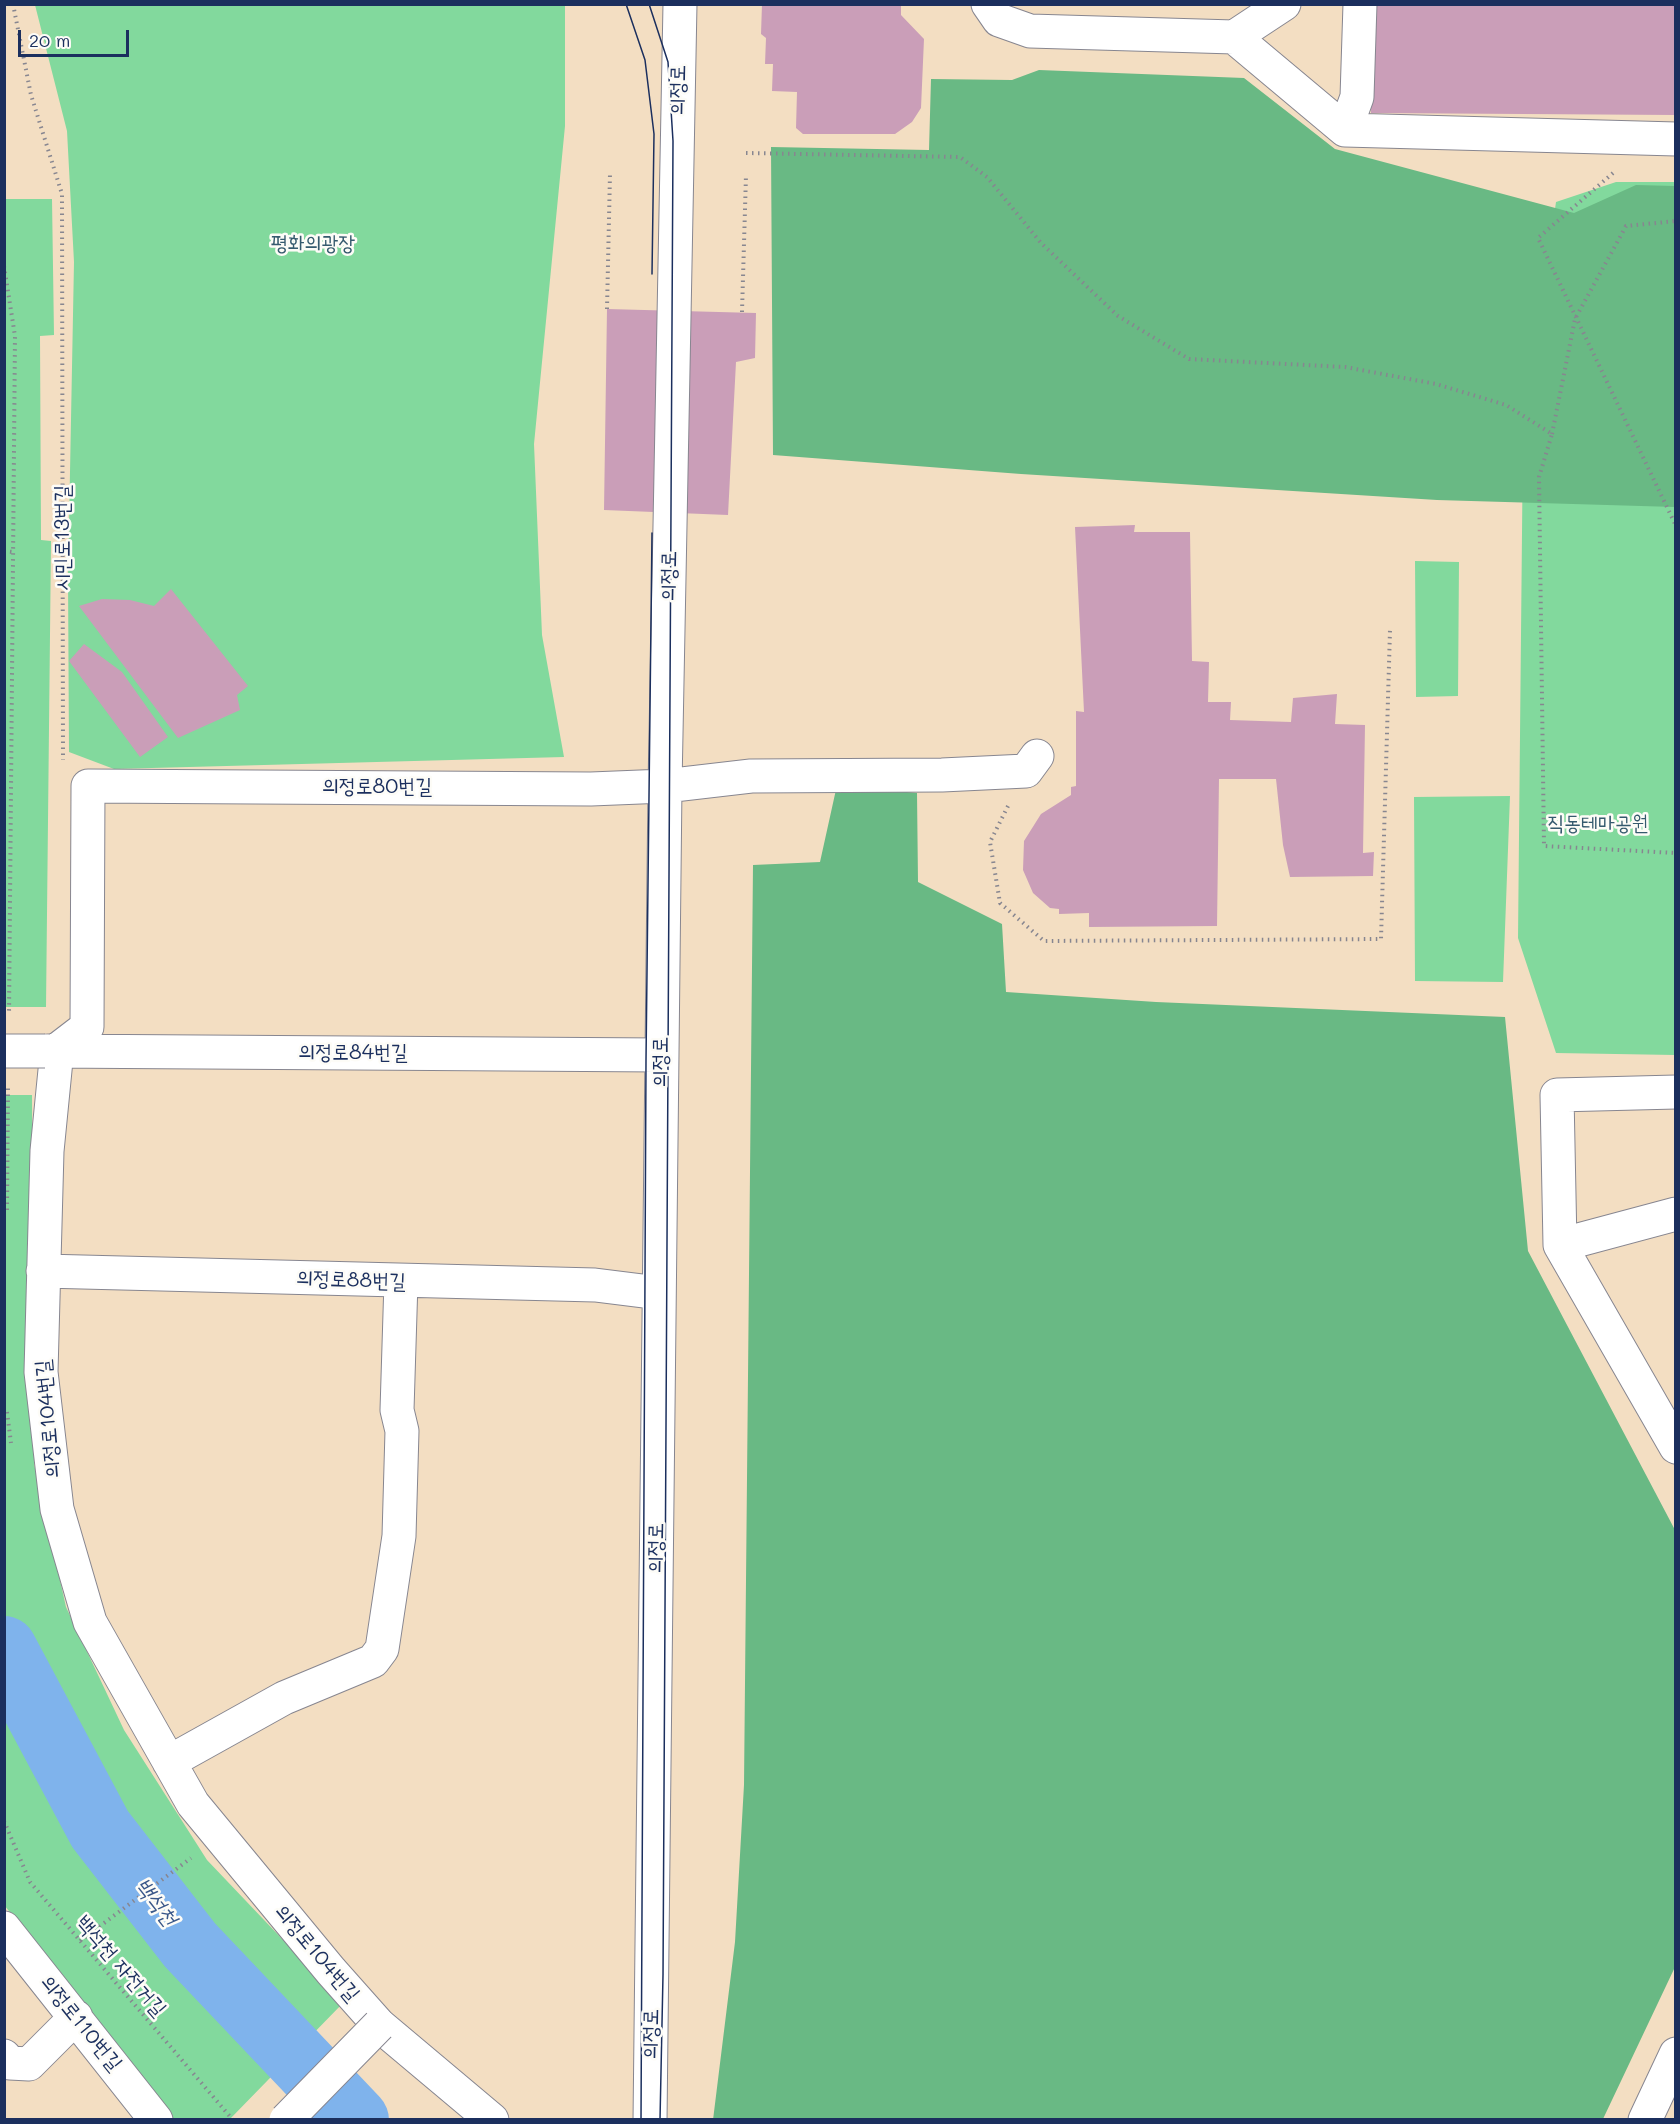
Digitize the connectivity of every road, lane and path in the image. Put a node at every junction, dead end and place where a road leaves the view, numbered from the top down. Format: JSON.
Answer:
{"nodes":[{"id":1,"x":13,"y":4,"type":"edge"},
{"id":2,"x":680,"y":4,"type":"edge"},
{"id":3,"x":988,"y":4,"type":"edge"},
{"id":4,"x":1284,"y":4,"type":"edge"},
{"id":5,"x":1359,"y":4,"type":"edge"},
{"id":6,"x":1234,"y":37,"type":"junction"},
{"id":7,"x":1345,"y":130,"type":"junction"},
{"id":8,"x":1666,"y":138,"type":"edge"},
{"id":9,"x":746,"y":153,"type":"dead end"},
{"id":10,"x":610,"y":174,"type":"dead end"},
{"id":11,"x":746,"y":175,"type":"dead end"},
{"id":12,"x":1676,"y":221,"type":"edge"},
{"id":13,"x":607,"y":309,"type":"dead end"},
{"id":14,"x":742,"y":312,"type":"dead end"},
{"id":15,"x":1575,"y":319,"type":"junction"},
{"id":16,"x":1552,"y":434,"type":"junction"},
{"id":17,"x":1676,"y":526,"type":"edge"},
{"id":18,"x":4,"y":551,"type":"edge"},
{"id":19,"x":13,"y":552,"type":"dead end"},
{"id":20,"x":1390,"y":630,"type":"dead end"},
{"id":21,"x":1031,"y":764,"type":"joint"},
{"id":22,"x":88,"y":786,"type":"junction"},
{"id":23,"x":664,"y":786,"type":"junction"},
{"id":24,"x":1676,"y":853,"type":"edge"},
{"id":25,"x":4,"y":1051,"type":"edge"},
{"id":26,"x":51,"y":1051,"type":"junction"},
{"id":27,"x":661,"y":1055,"type":"junction"},
{"id":28,"x":1676,"y":1092,"type":"edge"},
{"id":29,"x":1676,"y":1214,"type":"edge"},
{"id":30,"x":1560,"y":1245,"type":"junction"},
{"id":31,"x":44,"y":1271,"type":"junction"},
{"id":32,"x":400,"y":1281,"type":"junction"},
{"id":33,"x":659,"y":1293,"type":"junction"},
{"id":34,"x":1676,"y":1446,"type":"edge"},
{"id":35,"x":170,"y":1762,"type":"junction"},
{"id":36,"x":4,"y":1821,"type":"edge"},
{"id":37,"x":199,"y":1852,"type":"dead end"},
{"id":38,"x":4,"y":1928,"type":"edge"},
{"id":39,"x":80,"y":1941,"type":"junction"},
{"id":40,"x":76,"y":2017,"type":"junction"},
{"id":41,"x":379,"y":2025,"type":"junction"},
{"id":42,"x":1676,"y":2054,"type":"edge"},
{"id":43,"x":4,"y":2056,"type":"edge"},
{"id":44,"x":156,"y":2120,"type":"edge"},
{"id":45,"x":233,"y":2120,"type":"edge"},
{"id":46,"x":286,"y":2120,"type":"edge"},
{"id":47,"x":492,"y":2120,"type":"edge"},
{"id":48,"x":650,"y":2120,"type":"edge"},
{"id":49,"x":1645,"y":2120,"type":"edge"}],
"edges":[{"from":1,"to":22,"type":"path","name":"시민로13번길"},
{"from":2,"to":23,"type":"street","name":"의정로"},
{"from":3,"to":6,"type":"street"},
{"from":4,"to":6,"type":"street"},
{"from":5,"to":7,"type":"street"},
{"from":6,"to":7,"type":"street"},
{"from":7,"to":8,"type":"street"},
{"from":8,"to":15,"type":"path"},
{"from":9,"to":16,"type":"path"},
{"from":10,"to":13,"type":"path"},
{"from":11,"to":14,"type":"path"},
{"from":12,"to":15,"type":"path"},
{"from":15,"to":16,"type":"path"},
{"from":15,"to":17,"type":"path"},
{"from":16,"to":24,"type":"path"},
{"from":18,"to":19,"type":"path"},
{"from":20,"to":21,"type":"path"},
{"from":21,"to":23,"type":"street","name":"의정로80번길"},
{"from":22,"to":23,"type":"street","name":"의정로80번길"},
{"from":22,"to":26,"type":"street"},
{"from":23,"to":27,"type":"street","name":"의정로"},
{"from":25,"to":26,"type":"street","name":"의정로84번길","bridge":true},
{"from":26,"to":27,"type":"street","name":"의정로84번길"},
{"from":26,"to":31,"type":"street","name":"의정로104번길"},
{"from":27,"to":33,"type":"street","name":"의정로"},
{"from":28,"to":30,"type":"street"},
{"from":29,"to":30,"type":"street"},
{"from":30,"to":34,"type":"street"},
{"from":31,"to":32,"type":"street","name":"의정로88번길"},
{"from":31,"to":35,"type":"street","name":"의정로104번길"},
{"from":32,"to":33,"type":"street","name":"의정로88번길"},
{"from":32,"to":35,"type":"street"},
{"from":33,"to":48,"type":"street","name":"의정로"},
{"from":35,"to":41,"type":"street","name":"의정로104번길"},
{"from":36,"to":39,"type":"path","name":"백석천 자전거길"},
{"from":37,"to":39,"type":"path"},
{"from":38,"to":40,"type":"street","name":"의정로110번길"},
{"from":39,"to":45,"type":"path","name":"백석천 자전거길"},
{"from":40,"to":43,"type":"street"},
{"from":40,"to":44,"type":"street","name":"의정로110번길"},
{"from":41,"to":46,"type":"street","bridge":true},
{"from":41,"to":47,"type":"street","name":"의정로104번길"},
{"from":42,"to":49,"type":"street"}]}
